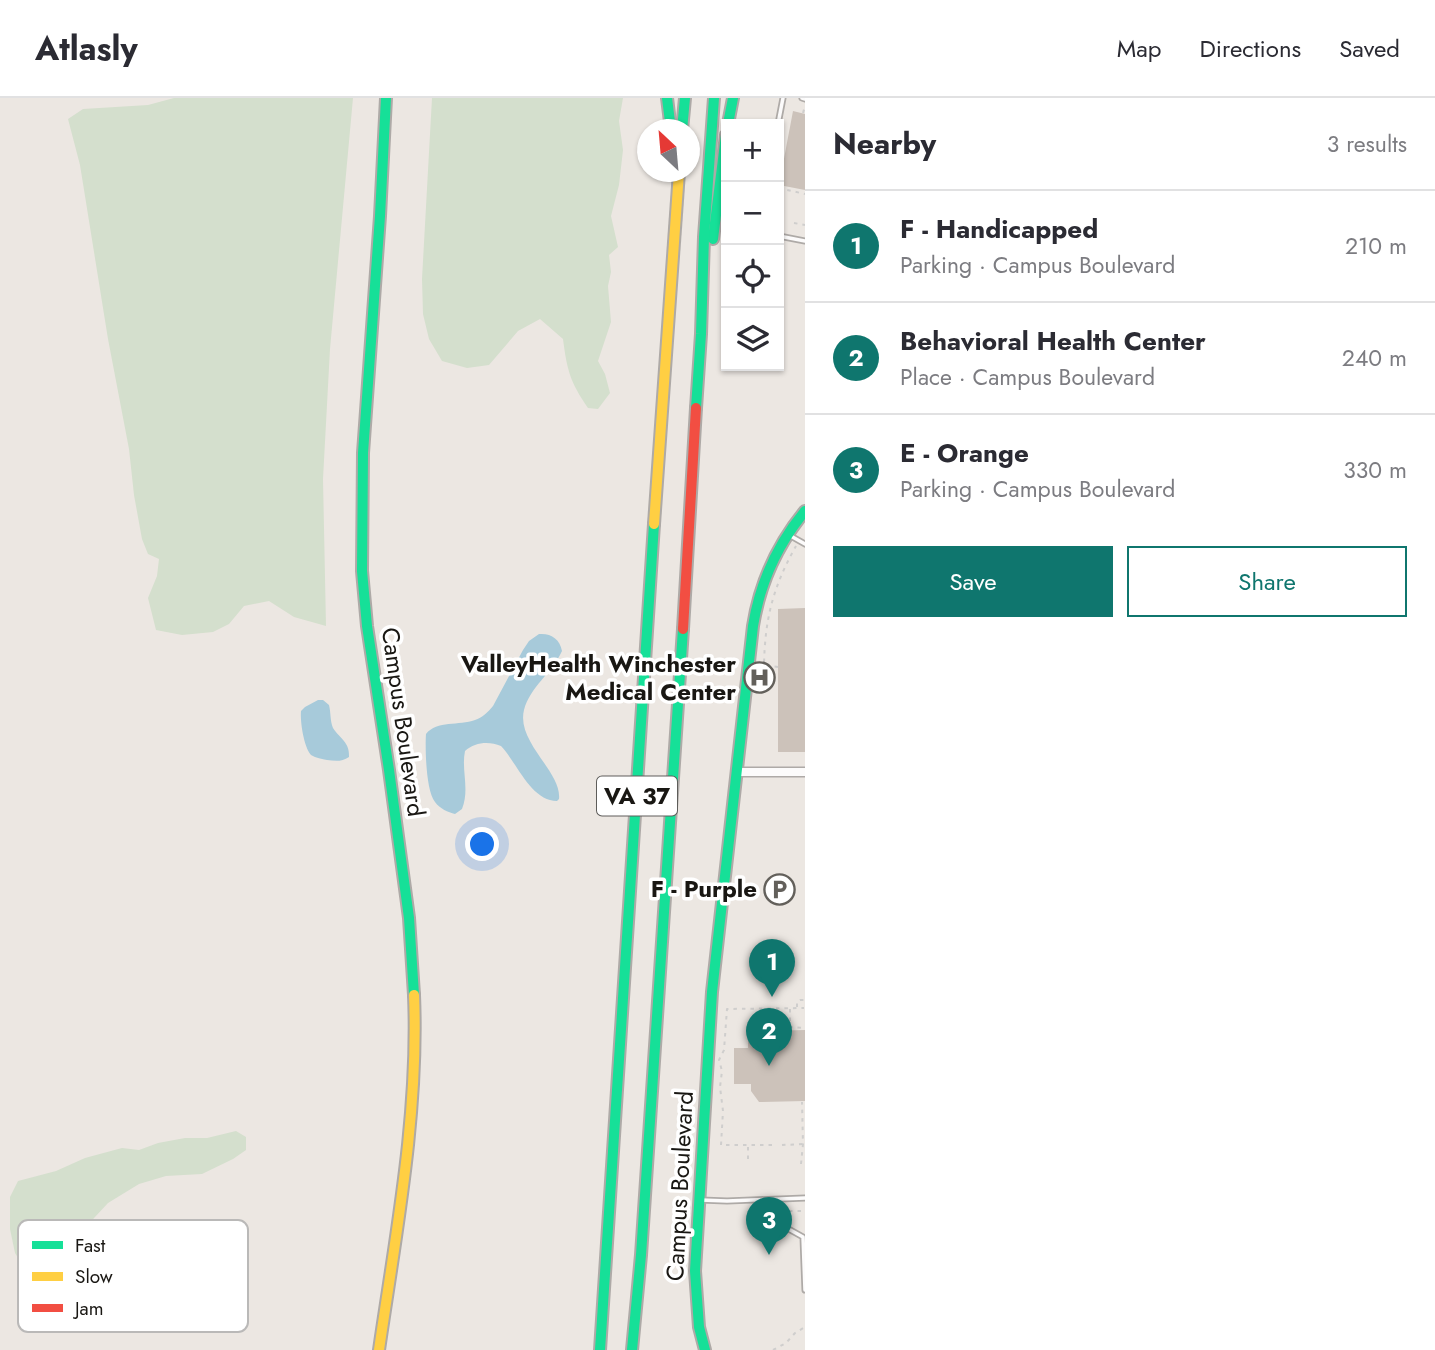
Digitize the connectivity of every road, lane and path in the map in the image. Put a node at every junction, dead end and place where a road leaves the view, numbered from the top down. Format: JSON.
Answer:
{"nodes":[{"id":1,"x":387,"y":98,"type":"edge"},
{"id":2,"x":667,"y":98,"type":"edge"},
{"id":3,"x":685,"y":98,"type":"edge"},
{"id":4,"x":714,"y":98,"type":"edge"},
{"id":5,"x":733,"y":98,"type":"edge"},
{"id":6,"x":783,"y":98,"type":"edge"},
{"id":7,"x":805,"y":105,"type":"edge"},
{"id":8,"x":803,"y":113,"type":"dead end"},
{"id":9,"x":670,"y":119,"type":"edge"},
{"id":10,"x":683,"y":119,"type":"edge"},
{"id":11,"x":729,"y":119,"type":"edge"},
{"id":12,"x":779,"y":119,"type":"edge"},
{"id":13,"x":721,"y":175,"type":"edge"},
{"id":14,"x":673,"y":182,"type":"edge"},
{"id":15,"x":678,"y":182,"type":"edge"},
{"id":16,"x":784,"y":188,"type":"edge"},
{"id":17,"x":805,"y":194,"type":"edge"},
{"id":18,"x":794,"y":223,"type":"dead end"},
{"id":19,"x":805,"y":225,"type":"edge"},
{"id":20,"x":784,"y":237,"type":"edge"},
{"id":21,"x":805,"y":241,"type":"edge"},
{"id":22,"x":672,"y":265,"type":"junction"},
{"id":23,"x":701,"y":334,"type":"junction"},
{"id":24,"x":805,"y":511,"type":"edge"},
{"id":25,"x":787,"y":534,"type":"junction"},
{"id":26,"x":799,"y":541,"type":"junction"},
{"id":27,"x":805,"y":544,"type":"edge"},
{"id":28,"x":778,"y":667,"type":"dead end"},
{"id":29,"x":738,"y":772,"type":"junction"},
{"id":30,"x":805,"y":772,"type":"edge"},
{"id":31,"x":805,"y":1000,"type":"edge"},
{"id":32,"x":766,"y":1008,"type":"junction"},
{"id":33,"x":790,"y":1008,"type":"junction"},
{"id":34,"x":797,"y":1008,"type":"junction"},
{"id":35,"x":804,"y":1008,"type":"edge"},
{"id":36,"x":805,"y":1028,"type":"edge"},
{"id":37,"x":762,"y":1031,"type":"dead end"},
{"id":38,"x":802,"y":1101,"type":"dead end"},
{"id":39,"x":804,"y":1144,"type":"edge"},
{"id":40,"x":772,"y":1145,"type":"dead end"},
{"id":41,"x":782,"y":1145,"type":"dead end"},
{"id":42,"x":748,"y":1146,"type":"junction"},
{"id":43,"x":748,"y":1163,"type":"dead end"},
{"id":44,"x":801,"y":1164,"type":"dead end"},
{"id":45,"x":805,"y":1198,"type":"edge"},
{"id":46,"x":699,"y":1200,"type":"junction"},
{"id":47,"x":789,"y":1211,"type":"dead end"},
{"id":48,"x":805,"y":1211,"type":"edge"},
{"id":49,"x":776,"y":1222,"type":"dead end"},
{"id":50,"x":641,"y":1255,"type":"junction"},
{"id":51,"x":805,"y":1290,"type":"edge"},
{"id":52,"x":805,"y":1327,"type":"edge"},
{"id":53,"x":379,"y":1350,"type":"edge"},
{"id":54,"x":599,"y":1350,"type":"edge"},
{"id":55,"x":632,"y":1350,"type":"edge"},
{"id":56,"x":641,"y":1350,"type":"edge"},
{"id":57,"x":705,"y":1350,"type":"edge"},
{"id":58,"x":772,"y":1350,"type":"edge"}],
"edges":[{"from":1,"to":53,"type":"main road","name":"Campus Boulevard"},
{"from":2,"to":9,"type":"main road"},
{"from":3,"to":10,"type":"main road"},
{"from":4,"to":23,"type":"main road","number":"VA 37"},
{"from":5,"to":11,"type":"main road"},
{"from":6,"to":12,"type":"lane"},
{"from":7,"to":8,"type":"path"},
{"from":13,"to":23,"type":"main road"},
{"from":14,"to":22,"type":"main road"},
{"from":15,"to":22,"type":"main road","number":"VA 37"},
{"from":16,"to":17,"type":"path"},
{"from":18,"to":19,"type":"path"},
{"from":20,"to":21,"type":"lane"},
{"from":22,"to":54,"type":"main road","number":"VA 37"},
{"from":23,"to":50,"type":"main road","number":"VA 37"},
{"from":24,"to":25,"type":"main road","name":"Campus Boulevard"},
{"from":25,"to":26,"type":"lane"},
{"from":25,"to":29,"type":"main road","name":"Campus Boulevard"},
{"from":26,"to":27,"type":"lane"},
{"from":26,"to":28,"type":"path"},
{"from":29,"to":30,"type":"street"},
{"from":29,"to":46,"type":"main road","name":"Campus Boulevard"},
{"from":31,"to":34,"type":"path"},
{"from":32,"to":33,"type":"path"},
{"from":32,"to":37,"type":"path"},
{"from":32,"to":42,"type":"path"},
{"from":33,"to":34,"type":"path"},
{"from":33,"to":36,"type":"path"},
{"from":34,"to":35,"type":"path"},
{"from":38,"to":39,"type":"path"},
{"from":39,"to":41,"type":"path"},
{"from":39,"to":44,"type":"path"},
{"from":40,"to":42,"type":"path"},
{"from":42,"to":43,"type":"path"},
{"from":45,"to":46,"type":"lane"},
{"from":46,"to":57,"type":"main road","name":"Campus Boulevard"},
{"from":47,"to":48,"type":"path"},
{"from":49,"to":51,"type":"lane"},
{"from":50,"to":55,"type":"main road","number":"VA 37"},
{"from":50,"to":56,"type":"main road"},
{"from":52,"to":58,"type":"path"}]}
